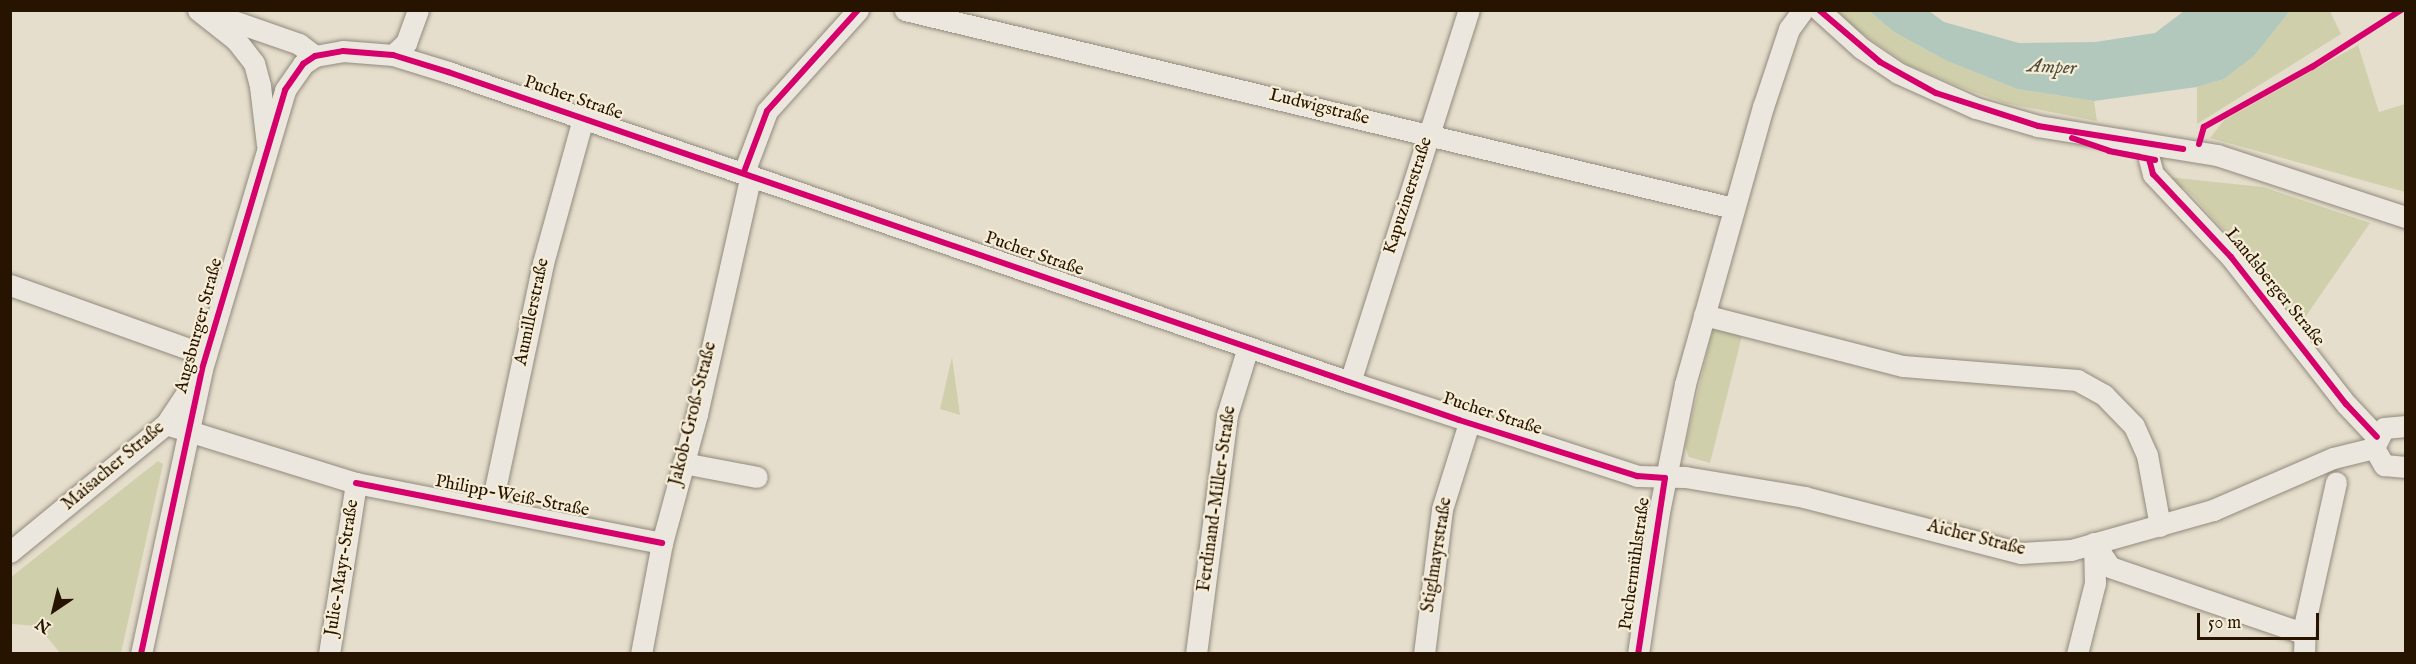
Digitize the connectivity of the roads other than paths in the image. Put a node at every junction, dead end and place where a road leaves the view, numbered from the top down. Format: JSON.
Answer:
{"nodes":[{"id":1,"x":198,"y":10,"type":"edge"},
{"id":2,"x":203,"y":10,"type":"edge"},
{"id":3,"x":418,"y":10,"type":"edge"},
{"id":4,"x":858,"y":10,"type":"edge"},
{"id":5,"x":905,"y":10,"type":"edge"},
{"id":6,"x":1469,"y":10,"type":"edge"},
{"id":7,"x":1803,"y":10,"type":"edge"},
{"id":8,"x":1819,"y":10,"type":"edge"},
{"id":9,"x":393,"y":55,"type":"junction"},
{"id":10,"x":315,"y":56,"type":"junction"},
{"id":11,"x":583,"y":119,"type":"junction"},
{"id":12,"x":2038,"y":126,"type":"junction"},
{"id":13,"x":1429,"y":136,"type":"junction"},
{"id":14,"x":268,"y":149,"type":"junction"},
{"id":15,"x":2149,"y":159,"type":"junction"},
{"id":16,"x":748,"y":174,"type":"junction"},
{"id":17,"x":2278,"y":176,"type":"junction"},
{"id":18,"x":1733,"y":208,"type":"junction"},
{"id":19,"x":2406,"y":217,"type":"edge"},
{"id":20,"x":10,"y":285,"type":"edge"},
{"id":21,"x":1704,"y":315,"type":"junction"},
{"id":22,"x":1248,"y":347,"type":"junction"},
{"id":23,"x":204,"y":362,"type":"junction"},
{"id":24,"x":1350,"y":382,"type":"junction"},
{"id":25,"x":1469,"y":423,"type":"junction"},
{"id":26,"x":166,"y":424,"type":"junction"},
{"id":27,"x":2406,"y":426,"type":"edge"},
{"id":28,"x":189,"y":431,"type":"junction"},
{"id":29,"x":2375,"y":442,"type":"junction"},
{"id":30,"x":683,"y":463,"type":"junction"},
{"id":31,"x":2405,"y":469,"type":"edge"},
{"id":32,"x":757,"y":477,"type":"dead end"},
{"id":33,"x":1665,"y":478,"type":"junction"},
{"id":34,"x":2336,"y":482,"type":"dead end"},
{"id":35,"x":356,"y":483,"type":"junction"},
{"id":36,"x":491,"y":508,"type":"junction"},
{"id":37,"x":2160,"y":525,"type":"junction"},
{"id":38,"x":662,"y":543,"type":"junction"},
{"id":39,"x":2094,"y":543,"type":"junction"},
{"id":40,"x":10,"y":552,"type":"edge"},
{"id":41,"x":2305,"y":648,"type":"edge"},
{"id":42,"x":141,"y":654,"type":"edge"},
{"id":43,"x":329,"y":654,"type":"edge"},
{"id":44,"x":641,"y":654,"type":"edge"},
{"id":45,"x":1196,"y":654,"type":"edge"},
{"id":46,"x":1424,"y":654,"type":"edge"},
{"id":47,"x":1638,"y":654,"type":"edge"},
{"id":48,"x":2077,"y":654,"type":"edge"}],
"edges":[{"from":1,"to":14,"type":"street","name":"Augsburger Straße"},
{"from":2,"to":10,"type":"street"},
{"from":3,"to":9,"type":"street"},
{"from":4,"to":16,"type":"street","name":"Jakob-Groß-Straße"},
{"from":5,"to":13,"type":"street","name":"Ludwigstraße"},
{"from":6,"to":13,"type":"street","name":"Kapuzinerstraße"},
{"from":7,"to":18,"type":"street","name":"Puchermühlstraße"},
{"from":8,"to":12,"type":"street"},
{"from":9,"to":10,"type":"street","name":"Pucher Straße"},
{"from":9,"to":11,"type":"street","name":"Pucher Straße"},
{"from":10,"to":14,"type":"street","name":"Augsburger Straße"},
{"from":11,"to":16,"type":"street","name":"Pucher Straße"},
{"from":11,"to":36,"type":"street","name":"Aumillerstraße"},
{"from":12,"to":15,"type":"street"},
{"from":12,"to":17,"type":"street"},
{"from":13,"to":18,"type":"street","name":"Ludwigstraße"},
{"from":13,"to":24,"type":"street","name":"Kapuzinerstraße"},
{"from":14,"to":23,"type":"street","name":"Augsburger Straße"},
{"from":15,"to":17,"type":"street"},
{"from":15,"to":29,"type":"street","name":"Landsberger Straße"},
{"from":16,"to":22,"type":"street","name":"Pucher Straße"},
{"from":16,"to":30,"type":"street","name":"Jakob-Groß-Straße"},
{"from":17,"to":19,"type":"street"},
{"from":18,"to":21,"type":"street","name":"Puchermühlstraße"},
{"from":20,"to":23,"type":"street"},
{"from":21,"to":33,"type":"street","name":"Puchermühlstraße"},
{"from":21,"to":37,"type":"street"},
{"from":22,"to":24,"type":"street","name":"Pucher Straße"},
{"from":22,"to":45,"type":"street","name":"Ferdinand-Miller-Straße"},
{"from":23,"to":26,"type":"street","name":"Maisacher Straße"},
{"from":23,"to":28,"type":"street","name":"Augsburger Straße"},
{"from":24,"to":25,"type":"street","name":"Pucher Straße"},
{"from":25,"to":33,"type":"street","name":"Pucher Straße"},
{"from":25,"to":46,"type":"street","name":"Stiglmayrstraße"},
{"from":26,"to":28,"type":"street","name":"Philipp-Weiß-Straße"},
{"from":26,"to":40,"type":"street","name":"Maisacher Straße"},
{"from":27,"to":29,"type":"street","name":"Aicher Straße"},
{"from":28,"to":35,"type":"street","name":"Philipp-Weiß-Straße"},
{"from":28,"to":42,"type":"street","name":"Augsburger Straße"},
{"from":29,"to":31,"type":"street","name":"Landsberger Straße"},
{"from":29,"to":37,"type":"street","name":"Aicher Straße"},
{"from":30,"to":32,"type":"street"},
{"from":30,"to":38,"type":"street","name":"Jakob-Groß-Straße"},
{"from":33,"to":39,"type":"street","name":"Aicher Straße"},
{"from":33,"to":47,"type":"street","name":"Puchermühlstraße"},
{"from":34,"to":41,"type":"street"},
{"from":35,"to":36,"type":"street","name":"Philipp-Weiß-Straße"},
{"from":35,"to":43,"type":"street","name":"Julie-Mayr-Straße"},
{"from":36,"to":38,"type":"street","name":"Philipp-Weiß-Straße"},
{"from":37,"to":39,"type":"street","name":"Aicher Straße"},
{"from":38,"to":44,"type":"street","name":"Jakob-Groß-Straße"},
{"from":39,"to":41,"type":"street"},
{"from":39,"to":48,"type":"street"}]}
